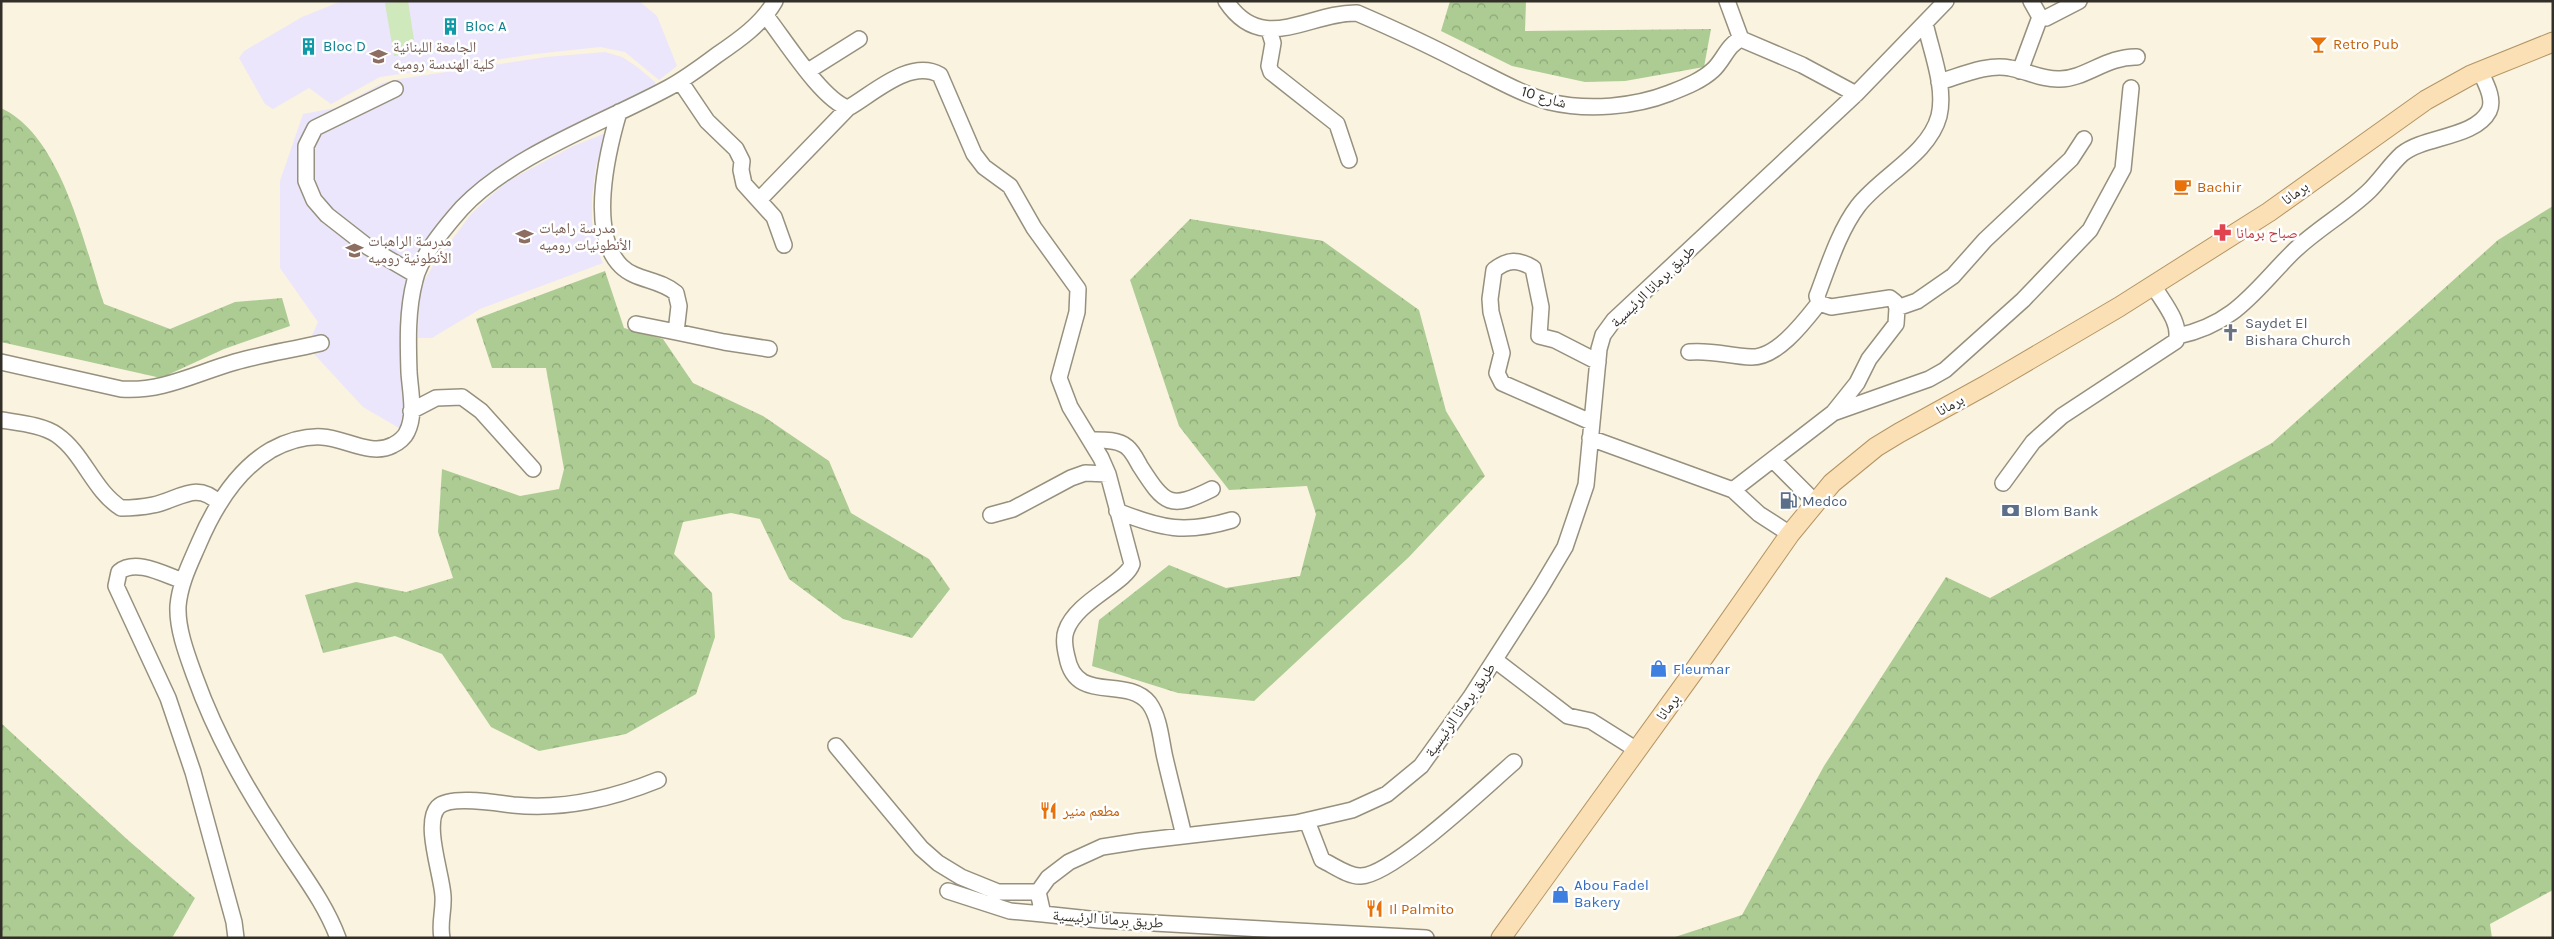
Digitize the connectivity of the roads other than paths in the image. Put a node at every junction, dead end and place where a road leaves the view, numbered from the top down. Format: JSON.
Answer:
{"nodes":[{"id":1,"x":775,"y":1,"type":"edge"},
{"id":2,"x":1226,"y":1,"type":"edge"},
{"id":3,"x":1727,"y":1,"type":"edge"},
{"id":4,"x":1946,"y":1,"type":"edge"},
{"id":5,"x":2031,"y":1,"type":"edge"},
{"id":6,"x":2080,"y":1,"type":"edge"},
{"id":7,"x":766,"y":16,"type":"junction"},
{"id":8,"x":2040,"y":17,"type":"junction"},
{"id":9,"x":1925,"y":23,"type":"junction"},
{"id":10,"x":1269,"y":30,"type":"junction"},
{"id":11,"x":859,"y":39,"type":"dead end"},
{"id":12,"x":1741,"y":39,"type":"junction"},
{"id":13,"x":2553,"y":42,"type":"edge"},
{"id":14,"x":2137,"y":57,"type":"dead end"},
{"id":15,"x":808,"y":71,"type":"junction"},
{"id":16,"x":2020,"y":71,"type":"junction"},
{"id":17,"x":2480,"y":71,"type":"junction"},
{"id":18,"x":680,"y":81,"type":"junction"},
{"id":19,"x":1939,"y":82,"type":"junction"},
{"id":20,"x":2131,"y":88,"type":"dead end"},
{"id":21,"x":395,"y":89,"type":"dead end"},
{"id":22,"x":1856,"y":94,"type":"junction"},
{"id":23,"x":848,"y":108,"type":"junction"},
{"id":24,"x":619,"y":112,"type":"junction"},
{"id":25,"x":2084,"y":139,"type":"dead end"},
{"id":26,"x":1349,"y":160,"type":"dead end"},
{"id":27,"x":759,"y":200,"type":"junction"},
{"id":28,"x":784,"y":245,"type":"dead end"},
{"id":29,"x":416,"y":275,"type":"junction"},
{"id":30,"x":2153,"y":285,"type":"junction"},
{"id":31,"x":1819,"y":303,"type":"junction"},
{"id":32,"x":1897,"y":308,"type":"junction"},
{"id":33,"x":636,"y":324,"type":"dead end"},
{"id":34,"x":676,"y":332,"type":"junction"},
{"id":35,"x":2178,"y":336,"type":"junction"},
{"id":36,"x":321,"y":343,"type":"dead end"},
{"id":37,"x":769,"y":349,"type":"dead end"},
{"id":38,"x":1689,"y":352,"type":"dead end"},
{"id":39,"x":1,"y":362,"type":"edge"},
{"id":40,"x":1598,"y":362,"type":"junction"},
{"id":41,"x":411,"y":411,"type":"junction"},
{"id":42,"x":1833,"y":413,"type":"junction"},
{"id":43,"x":1,"y":420,"type":"edge"},
{"id":44,"x":1592,"y":422,"type":"junction"},
{"id":45,"x":1590,"y":438,"type":"junction"},
{"id":46,"x":1090,"y":440,"type":"junction"},
{"id":47,"x":1774,"y":461,"type":"junction"},
{"id":48,"x":533,"y":469,"type":"dead end"},
{"id":49,"x":1108,"y":474,"type":"junction"},
{"id":50,"x":2003,"y":483,"type":"dead end"},
{"id":51,"x":1212,"y":489,"type":"dead end"},
{"id":52,"x":1733,"y":490,"type":"junction"},
{"id":53,"x":1815,"y":502,"type":"junction"},
{"id":54,"x":219,"y":503,"type":"junction"},
{"id":55,"x":1117,"y":511,"type":"junction"},
{"id":56,"x":991,"y":515,"type":"dead end"},
{"id":57,"x":1232,"y":520,"type":"dead end"},
{"id":58,"x":1790,"y":534,"type":"junction"},
{"id":59,"x":183,"y":581,"type":"junction"},
{"id":60,"x":1495,"y":660,"type":"junction"},
{"id":61,"x":836,"y":746,"type":"dead end"},
{"id":62,"x":1637,"y":750,"type":"junction"},
{"id":63,"x":1514,"y":762,"type":"dead end"},
{"id":64,"x":658,"y":780,"type":"dead end"},
{"id":65,"x":1307,"y":821,"type":"junction"},
{"id":66,"x":1184,"y":836,"type":"junction"},
{"id":67,"x":948,"y":890,"type":"dead end"},
{"id":68,"x":1038,"y":892,"type":"junction"},
{"id":69,"x":1044,"y":914,"type":"junction"},
{"id":70,"x":236,"y":938,"type":"edge"},
{"id":71,"x":338,"y":938,"type":"edge"},
{"id":72,"x":442,"y":938,"type":"edge"},
{"id":73,"x":1426,"y":938,"type":"edge"},
{"id":74,"x":1501,"y":938,"type":"edge"}],
"edges":[{"from":1,"to":7,"type":"street"},
{"from":2,"to":10,"type":"street"},
{"from":3,"to":12,"type":"street"},
{"from":4,"to":9,"type":"street","name":"طريق برمانا الرئيسية"},
{"from":5,"to":8,"type":"street"},
{"from":6,"to":8,"type":"street"},
{"from":7,"to":15,"type":"street"},
{"from":7,"to":18,"type":"street"},
{"from":8,"to":16,"type":"street"},
{"from":9,"to":19,"type":"street"},
{"from":9,"to":22,"type":"street","name":"طريق برمانا الرئيسية"},
{"from":10,"to":12,"type":"street","name":"شارع 10"},
{"from":10,"to":26,"type":"street"},
{"from":11,"to":15,"type":"street"},
{"from":12,"to":22,"type":"street"},
{"from":13,"to":17,"type":"main road","name":"برمانا"},
{"from":14,"to":16,"type":"street"},
{"from":15,"to":23,"type":"street"},
{"from":16,"to":19,"type":"street"},
{"from":17,"to":30,"type":"main road","name":"برمانا"},
{"from":17,"to":35,"type":"street"},
{"from":18,"to":24,"type":"street"},
{"from":18,"to":27,"type":"street"},
{"from":19,"to":31,"type":"street"},
{"from":20,"to":42,"type":"street"},
{"from":21,"to":29,"type":"street"},
{"from":22,"to":40,"type":"street","name":"طريق برمانا الرئيسية"},
{"from":23,"to":27,"type":"street"},
{"from":23,"to":46,"type":"street"},
{"from":24,"to":29,"type":"street"},
{"from":24,"to":34,"type":"street"},
{"from":25,"to":32,"type":"street"},
{"from":27,"to":28,"type":"street"},
{"from":29,"to":41,"type":"street"},
{"from":30,"to":35,"type":"street"},
{"from":30,"to":53,"type":"main road","name":"برمانا"},
{"from":31,"to":32,"type":"street"},
{"from":31,"to":38,"type":"street"},
{"from":32,"to":42,"type":"street"},
{"from":33,"to":34,"type":"street"},
{"from":34,"to":37,"type":"street"},
{"from":35,"to":50,"type":"street"},
{"from":36,"to":39,"type":"street"},
{"from":40,"to":44,"type":"street","name":"طريق برمانا الرئيسية"},
{"from":40,"to":44,"type":"street"},
{"from":41,"to":48,"type":"street"},
{"from":41,"to":54,"type":"street"},
{"from":42,"to":47,"type":"street"},
{"from":43,"to":54,"type":"street"},
{"from":44,"to":45,"type":"street","name":"طريق برمانا الرئيسية"},
{"from":45,"to":52,"type":"street"},
{"from":45,"to":60,"type":"street","name":"طريق برمانا الرئيسية"},
{"from":46,"to":49,"type":"street"},
{"from":46,"to":51,"type":"street"},
{"from":47,"to":52,"type":"street"},
{"from":47,"to":53,"type":"street"},
{"from":49,"to":55,"type":"street"},
{"from":49,"to":56,"type":"street"},
{"from":52,"to":58,"type":"street"},
{"from":53,"to":58,"type":"main road","name":"برمانا"},
{"from":54,"to":59,"type":"street"},
{"from":55,"to":57,"type":"street"},
{"from":55,"to":66,"type":"street"},
{"from":58,"to":62,"type":"main road","name":"برمانا"},
{"from":59,"to":70,"type":"street"},
{"from":59,"to":71,"type":"street"},
{"from":60,"to":62,"type":"street"},
{"from":60,"to":65,"type":"street","name":"طريق برمانا الرئيسية"},
{"from":61,"to":68,"type":"street"},
{"from":62,"to":74,"type":"main road","name":"برمانا"},
{"from":63,"to":65,"type":"street"},
{"from":64,"to":72,"type":"street"},
{"from":65,"to":66,"type":"street","name":"طريق برمانا الرئيسية"},
{"from":66,"to":68,"type":"street","name":"طريق برمانا الرئيسية"},
{"from":67,"to":69,"type":"street"},
{"from":68,"to":69,"type":"street","name":"طريق برمانا الرئيسية"},
{"from":69,"to":73,"type":"street","name":"طريق برمانا الرئيسية"}]}
